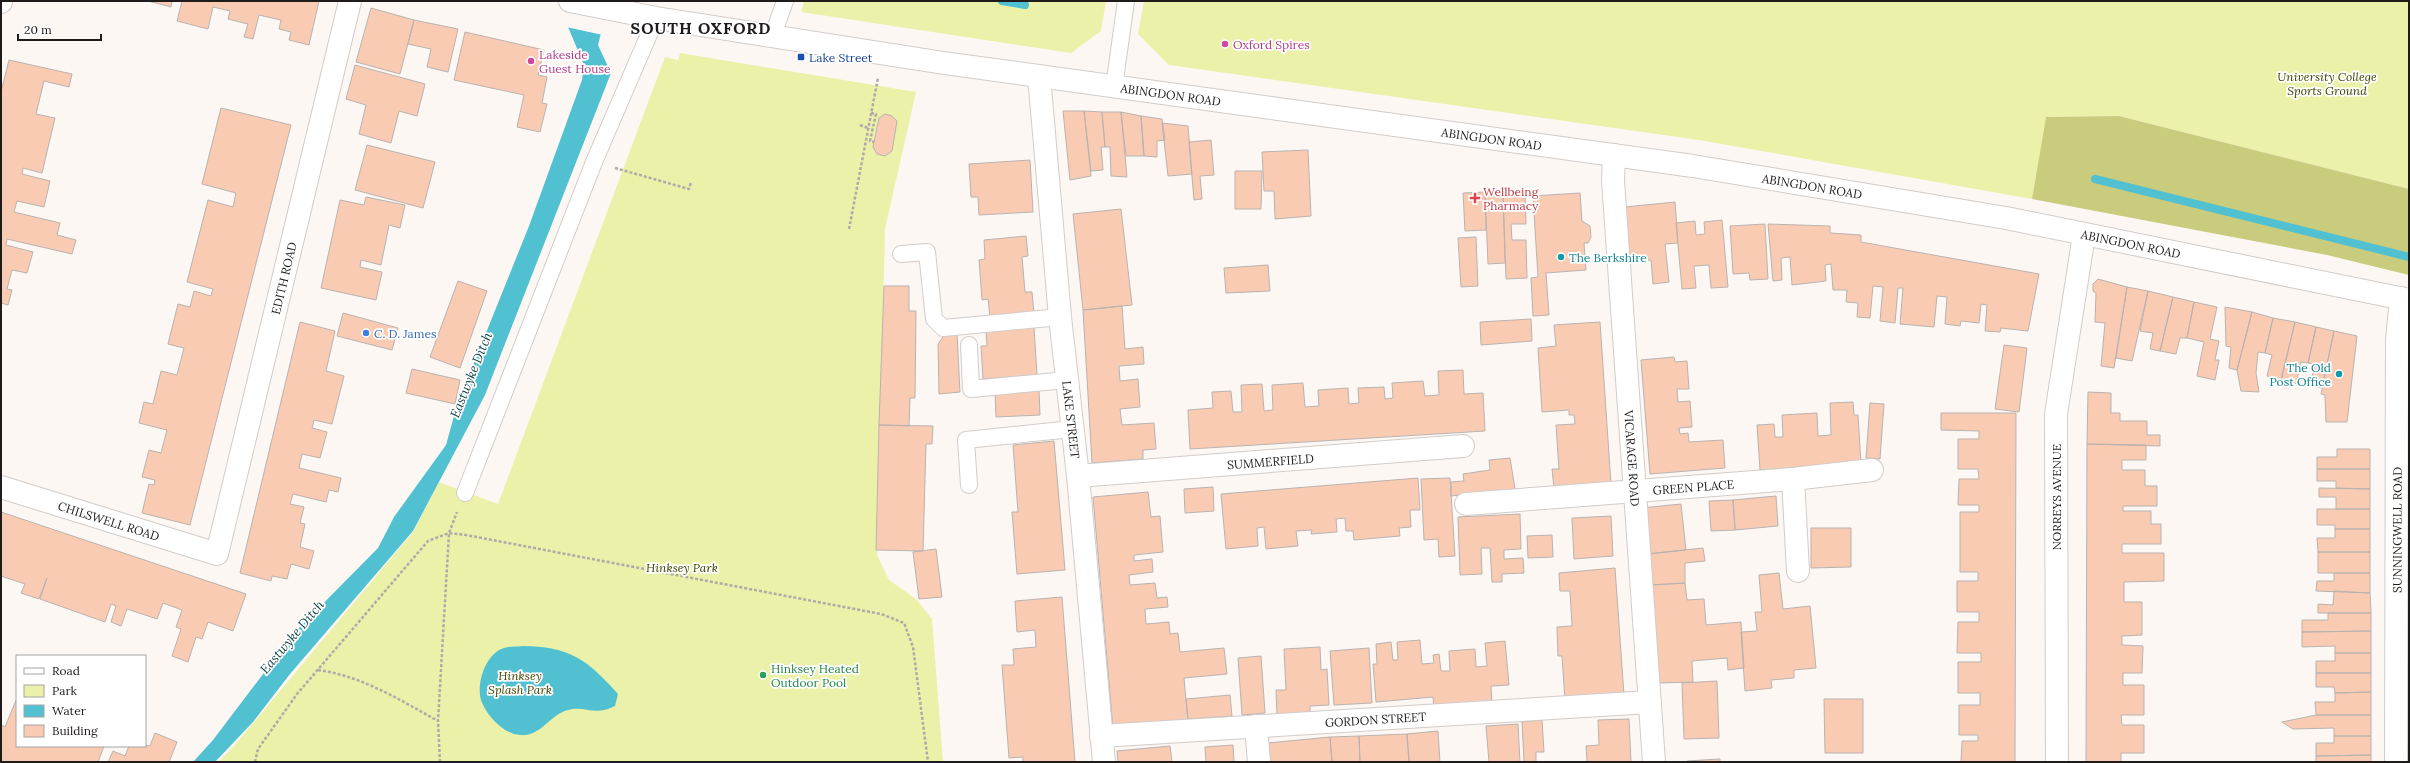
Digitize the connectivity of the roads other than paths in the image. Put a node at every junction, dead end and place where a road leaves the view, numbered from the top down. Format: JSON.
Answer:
{"nodes":[{"id":1,"x":350,"y":1,"type":"edge"},
{"id":2,"x":570,"y":1,"type":"edge"},
{"id":3,"x":785,"y":1,"type":"edge"},
{"id":4,"x":1126,"y":1,"type":"edge"},
{"id":5,"x":656,"y":18,"type":"junction"},
{"id":6,"x":773,"y":35,"type":"junction"},
{"id":7,"x":1039,"y":76,"type":"junction"},
{"id":8,"x":1114,"y":87,"type":"junction"},
{"id":9,"x":1614,"y":155,"type":"junction"},
{"id":10,"x":2084,"y":235,"type":"junction"},
{"id":11,"x":901,"y":254,"type":"dead end"},
{"id":12,"x":2405,"y":299,"type":"edge"},
{"id":13,"x":1060,"y":317,"type":"junction"},
{"id":14,"x":969,"y":345,"type":"dead end"},
{"id":15,"x":1067,"y":380,"type":"junction"},
{"id":16,"x":1072,"y":429,"type":"junction"},
{"id":17,"x":1463,"y":446,"type":"dead end"},
{"id":18,"x":1872,"y":470,"type":"dead end"},
{"id":19,"x":1078,"y":476,"type":"junction"},
{"id":20,"x":1793,"y":479,"type":"junction"},
{"id":21,"x":969,"y":485,"type":"dead end"},
{"id":22,"x":1,"y":487,"type":"edge"},
{"id":23,"x":1635,"y":489,"type":"junction"},
{"id":24,"x":465,"y":493,"type":"dead end"},
{"id":25,"x":2402,"y":501,"type":"edge"},
{"id":26,"x":1466,"y":504,"type":"dead end"},
{"id":27,"x":217,"y":554,"type":"joint"},
{"id":28,"x":1798,"y":571,"type":"dead end"},
{"id":29,"x":1650,"y":702,"type":"junction"},
{"id":30,"x":1256,"y":726,"type":"junction"},
{"id":31,"x":1101,"y":736,"type":"junction"},
{"id":32,"x":1104,"y":762,"type":"edge"},
{"id":33,"x":1259,"y":762,"type":"edge"},
{"id":34,"x":1654,"y":762,"type":"edge"},
{"id":35,"x":2057,"y":762,"type":"edge"},
{"id":36,"x":2396,"y":762,"type":"edge"}],
"edges":[{"from":1,"to":27,"type":"street","name":"EDITH ROAD"},
{"from":2,"to":5,"type":"street","name":"ABINGDON ROAD"},
{"from":3,"to":6,"type":"lane"},
{"from":4,"to":8,"type":"lane"},
{"from":5,"to":6,"type":"street","name":"ABINGDON ROAD"},
{"from":5,"to":24,"type":"lane"},
{"from":6,"to":7,"type":"street","name":"ABINGDON ROAD"},
{"from":7,"to":8,"type":"street","name":"ABINGDON ROAD"},
{"from":7,"to":13,"type":"street","name":"LAKE STREET"},
{"from":8,"to":9,"type":"street","name":"ABINGDON ROAD"},
{"from":9,"to":10,"type":"street","name":"ABINGDON ROAD"},
{"from":9,"to":23,"type":"street","name":"VICARAGE ROAD"},
{"from":10,"to":12,"type":"street","name":"ABINGDON ROAD"},
{"from":10,"to":35,"type":"street","name":"NORREYS AVENUE"},
{"from":11,"to":13,"type":"lane"},
{"from":12,"to":25,"type":"street","name":"SUNNINGWELL ROAD"},
{"from":13,"to":15,"type":"street","name":"LAKE STREET"},
{"from":14,"to":15,"type":"lane"},
{"from":15,"to":16,"type":"street","name":"LAKE STREET"},
{"from":16,"to":19,"type":"street","name":"LAKE STREET"},
{"from":16,"to":21,"type":"lane"},
{"from":17,"to":19,"type":"street","name":"SUMMERFIELD"},
{"from":18,"to":20,"type":"street","name":"GREEN PLACE"},
{"from":19,"to":31,"type":"street","name":"LAKE STREET"},
{"from":20,"to":23,"type":"street","name":"GREEN PLACE"},
{"from":20,"to":28,"type":"street"},
{"from":22,"to":27,"type":"street","name":"CHILSWELL ROAD"},
{"from":23,"to":26,"type":"street","name":"GREEN PLACE"},
{"from":23,"to":29,"type":"street","name":"VICARAGE ROAD"},
{"from":25,"to":36,"type":"street","name":"SUNNINGWELL ROAD"},
{"from":29,"to":30,"type":"street","name":"GORDON STREET"},
{"from":29,"to":34,"type":"street","name":"VICARAGE ROAD"},
{"from":30,"to":31,"type":"street","name":"GORDON STREET"},
{"from":30,"to":33,"type":"street"},
{"from":31,"to":32,"type":"street","name":"LAKE STREET"}]}
